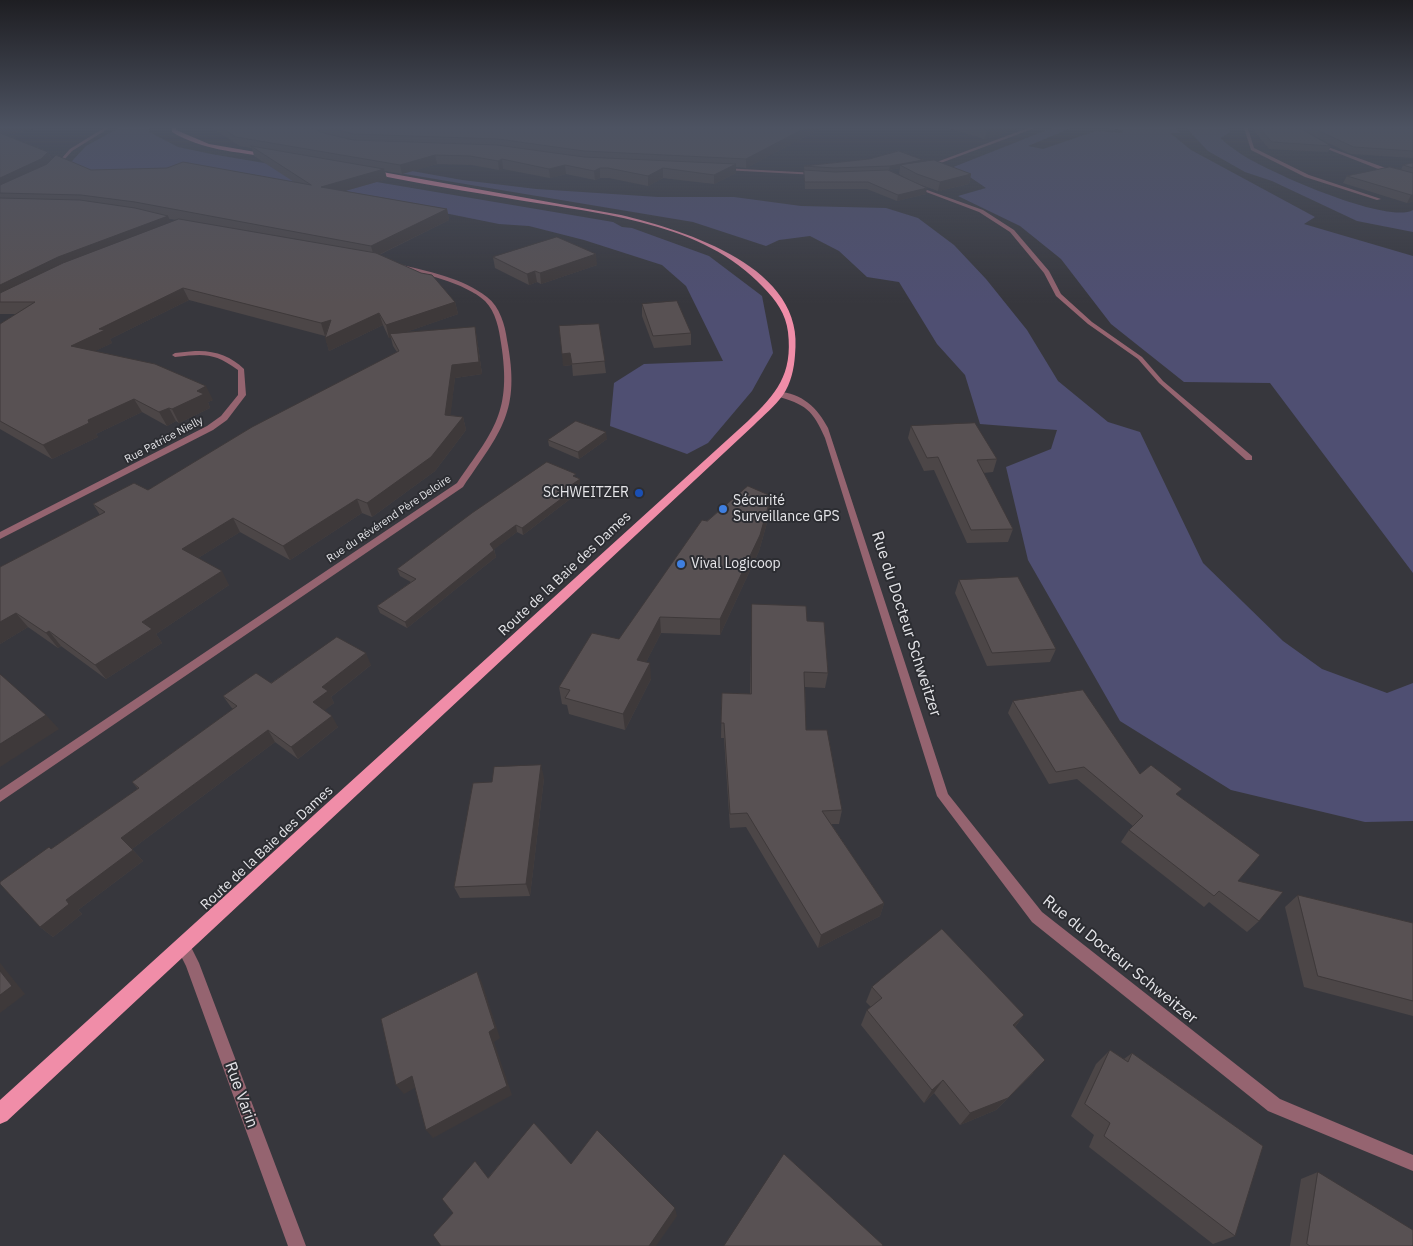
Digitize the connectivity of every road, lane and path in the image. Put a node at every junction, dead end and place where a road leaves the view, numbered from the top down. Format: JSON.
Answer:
{"nodes":[{"id":1,"x":450,"y":186,"type":"edge"},
{"id":2,"x":916,"y":186,"type":"edge"},
{"id":3,"x":1339,"y":186,"type":"edge"},
{"id":4,"x":1379,"y":199,"type":"edge"},
{"id":5,"x":394,"y":265,"type":"edge"},
{"id":6,"x":175,"y":355,"type":"dead end"},
{"id":7,"x":779,"y":394,"type":"junction"},
{"id":8,"x":1249,"y":458,"type":"dead end"},
{"id":9,"x":0,"y":536,"type":"edge"},
{"id":10,"x":0,"y":797,"type":"edge"},
{"id":11,"x":183,"y":946,"type":"junction"},
{"id":12,"x":0,"y":1114,"type":"edge"},
{"id":13,"x":1413,"y":1163,"type":"edge"},
{"id":14,"x":297,"y":1246,"type":"edge"}],
"edges":[{"from":1,"to":7,"type":"main road","name":"Route de la Baie des Dames"},
{"from":2,"to":8,"type":"street"},
{"from":3,"to":4,"type":"street"},
{"from":5,"to":10,"type":"street","name":"Rue du Révérend Père Deloire"},
{"from":6,"to":9,"type":"street","name":"Rue Patrice Nielly"},
{"from":7,"to":11,"type":"main road","name":"Route de la Baie des Dames"},
{"from":7,"to":13,"type":"street","name":"Rue du Docteur Schweitzer"},
{"from":11,"to":12,"type":"main road","name":"Route de la Baie des Dames"},
{"from":11,"to":14,"type":"street","name":"Rue Varin"}]}
